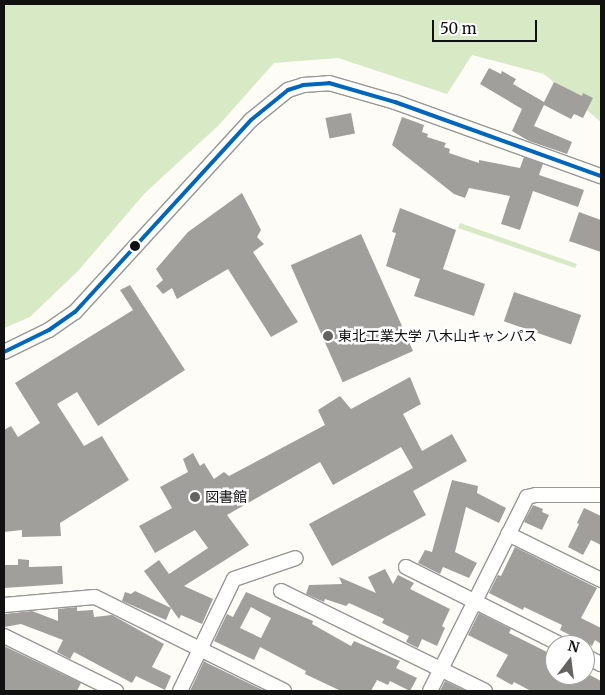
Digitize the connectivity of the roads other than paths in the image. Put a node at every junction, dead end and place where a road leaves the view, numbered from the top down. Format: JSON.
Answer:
{"nodes":[{"id":1,"x":601,"y":176,"type":"edge"},
{"id":2,"x":4,"y":352,"type":"edge"},
{"id":3,"x":601,"y":495,"type":"edge"},
{"id":4,"x":508,"y":534,"type":"junction"},
{"id":5,"x":296,"y":558,"type":"dead end"},
{"id":6,"x":406,"y":567,"type":"dead end"},
{"id":7,"x":601,"y":580,"type":"edge"},
{"id":8,"x":281,"y":591,"type":"dead end"},
{"id":9,"x":474,"y":602,"type":"junction"},
{"id":10,"x":4,"y":605,"type":"edge"},
{"id":11,"x":4,"y":636,"type":"edge"},
{"id":12,"x":545,"y":637,"type":"edge"},
{"id":13,"x":200,"y":651,"type":"junction"},
{"id":14,"x":441,"y":670,"type":"junction"},
{"id":15,"x":116,"y":691,"type":"edge"},
{"id":16,"x":180,"y":691,"type":"edge"},
{"id":17,"x":284,"y":691,"type":"edge"},
{"id":18,"x":430,"y":691,"type":"edge"},
{"id":19,"x":485,"y":691,"type":"edge"}],
"edges":[{"from":1,"to":2,"type":"street"},
{"from":3,"to":4,"type":"street"},
{"from":4,"to":7,"type":"street"},
{"from":4,"to":9,"type":"street"},
{"from":5,"to":13,"type":"street"},
{"from":6,"to":9,"type":"street"},
{"from":8,"to":14,"type":"street"},
{"from":9,"to":12,"type":"street"},
{"from":9,"to":14,"type":"street"},
{"from":10,"to":13,"type":"street"},
{"from":11,"to":15,"type":"street"},
{"from":13,"to":16,"type":"street"},
{"from":13,"to":17,"type":"street"},
{"from":14,"to":18,"type":"street"},
{"from":14,"to":19,"type":"street"}]}
